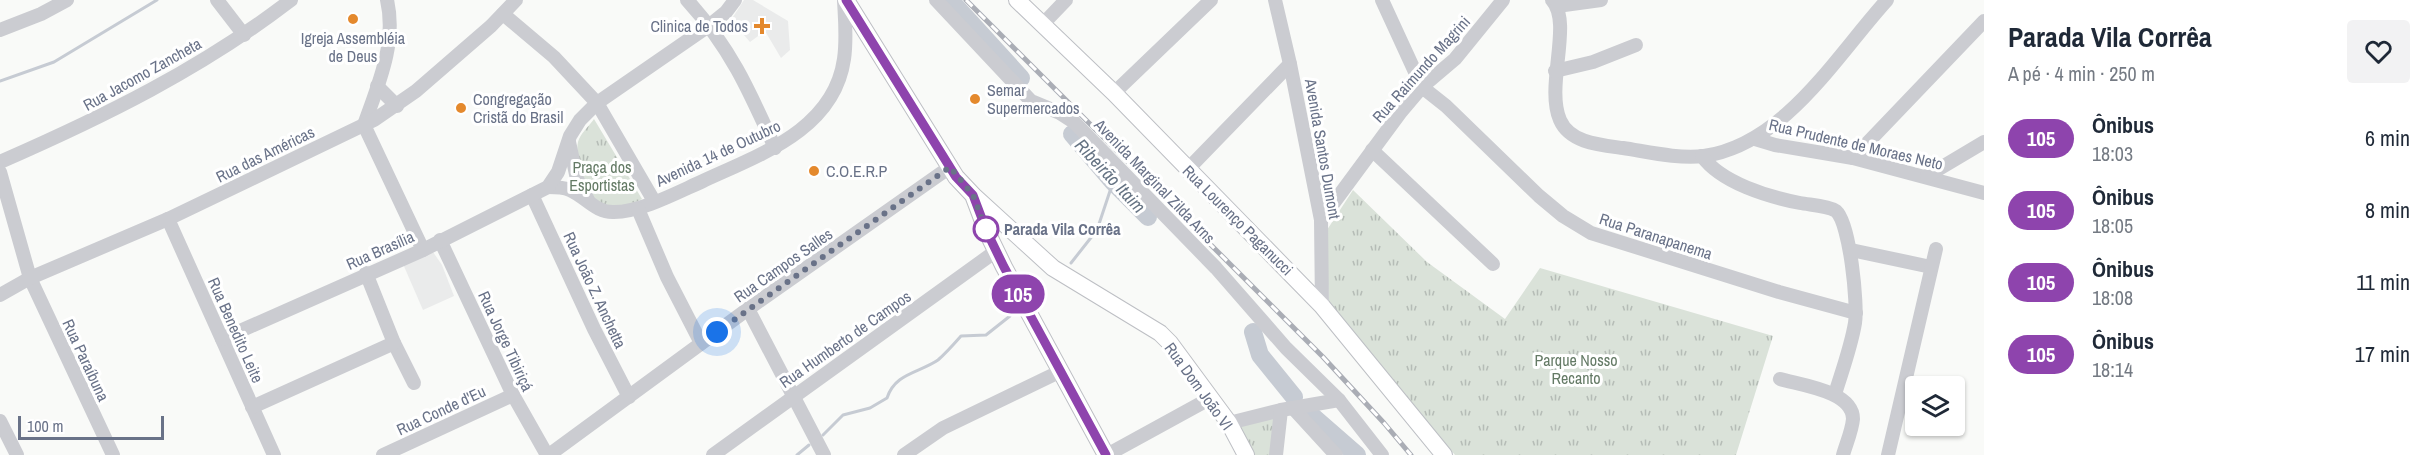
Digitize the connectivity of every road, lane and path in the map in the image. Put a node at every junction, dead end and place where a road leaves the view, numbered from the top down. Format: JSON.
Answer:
{"nodes":[{"id":1,"x":67,"y":0,"type":"edge"},
{"id":2,"x":218,"y":0,"type":"edge"},
{"id":3,"x":291,"y":0,"type":"edge"},
{"id":4,"x":387,"y":0,"type":"edge"},
{"id":5,"x":516,"y":0,"type":"edge"},
{"id":6,"x":687,"y":0,"type":"edge"},
{"id":7,"x":735,"y":0,"type":"edge"},
{"id":8,"x":936,"y":0,"type":"edge"},
{"id":9,"x":1017,"y":0,"type":"edge"},
{"id":10,"x":1066,"y":0,"type":"edge"},
{"id":11,"x":1211,"y":0,"type":"edge"},
{"id":12,"x":1275,"y":0,"type":"edge"},
{"id":13,"x":1382,"y":0,"type":"edge"},
{"id":14,"x":1503,"y":0,"type":"edge"},
{"id":15,"x":1601,"y":0,"type":"edge"},
{"id":16,"x":1887,"y":0,"type":"edge"},
{"id":17,"x":849,"y":3,"type":"edge"},
{"id":18,"x":1554,"y":3,"type":"edge"},
{"id":19,"x":503,"y":14,"type":"junction"},
{"id":20,"x":1984,"y":21,"type":"edge"},
{"id":21,"x":710,"y":25,"type":"junction"},
{"id":22,"x":1042,"y":25,"type":"junction"},
{"id":23,"x":0,"y":30,"type":"edge"},
{"id":24,"x":243,"y":35,"type":"junction"},
{"id":25,"x":1636,"y":45,"type":"dead end"},
{"id":26,"x":1290,"y":64,"type":"junction"},
{"id":27,"x":1555,"y":71,"type":"junction"},
{"id":28,"x":377,"y":86,"type":"junction"},
{"id":29,"x":1422,"y":87,"type":"junction"},
{"id":30,"x":1114,"y":93,"type":"junction"},
{"id":31,"x":597,"y":104,"type":"junction"},
{"id":32,"x":397,"y":106,"type":"junction"},
{"id":33,"x":364,"y":125,"type":"junction"},
{"id":34,"x":1755,"y":139,"type":"junction"},
{"id":35,"x":569,"y":140,"type":"junction"},
{"id":36,"x":1984,"y":142,"type":"edge"},
{"id":37,"x":775,"y":148,"type":"junction"},
{"id":38,"x":1372,"y":150,"type":"junction"},
{"id":39,"x":1702,"y":156,"type":"junction"},
{"id":40,"x":1853,"y":158,"type":"junction"},
{"id":41,"x":0,"y":162,"type":"edge"},
{"id":42,"x":950,"y":167,"type":"junction"},
{"id":43,"x":1188,"y":169,"type":"junction"},
{"id":44,"x":0,"y":172,"type":"edge"},
{"id":45,"x":1927,"y":176,"type":"junction"},
{"id":46,"x":548,"y":187,"type":"junction"},
{"id":47,"x":1984,"y":193,"type":"edge"},
{"id":48,"x":532,"y":195,"type":"junction"},
{"id":49,"x":973,"y":195,"type":"junction"},
{"id":50,"x":654,"y":201,"type":"junction"},
{"id":51,"x":592,"y":205,"type":"junction"},
{"id":52,"x":638,"y":209,"type":"junction"},
{"id":53,"x":168,"y":219,"type":"junction"},
{"id":54,"x":1321,"y":220,"type":"junction"},
{"id":55,"x":1017,"y":234,"type":"junction"},
{"id":56,"x":440,"y":240,"type":"junction"},
{"id":57,"x":1936,"y":249,"type":"dead end"},
{"id":58,"x":423,"y":250,"type":"junction"},
{"id":59,"x":1851,"y":250,"type":"junction"},
{"id":60,"x":996,"y":251,"type":"junction"},
{"id":61,"x":1493,"y":264,"type":"dead end"},
{"id":62,"x":1931,"y":267,"type":"junction"},
{"id":63,"x":366,"y":273,"type":"junction"},
{"id":64,"x":30,"y":278,"type":"junction"},
{"id":65,"x":0,"y":295,"type":"edge"},
{"id":66,"x":1322,"y":306,"type":"junction"},
{"id":67,"x":748,"y":309,"type":"junction"},
{"id":68,"x":1856,"y":313,"type":"junction"},
{"id":69,"x":222,"y":339,"type":"junction"},
{"id":70,"x":394,"y":343,"type":"junction"},
{"id":71,"x":701,"y":343,"type":"junction"},
{"id":72,"x":1059,"y":372,"type":"junction"},
{"id":73,"x":1779,"y":379,"type":"dead end"},
{"id":74,"x":414,"y":383,"type":"dead end"},
{"id":75,"x":1835,"y":394,"type":"junction"},
{"id":76,"x":513,"y":395,"type":"junction"},
{"id":77,"x":793,"y":397,"type":"junction"},
{"id":78,"x":629,"y":398,"type":"junction"},
{"id":79,"x":1209,"y":399,"type":"junction"},
{"id":80,"x":1339,"y":400,"type":"junction"},
{"id":81,"x":252,"y":407,"type":"junction"},
{"id":82,"x":1287,"y":409,"type":"junction"},
{"id":83,"x":0,"y":421,"type":"edge"},
{"id":84,"x":1229,"y":423,"type":"junction"},
{"id":85,"x":17,"y":455,"type":"edge"},
{"id":86,"x":113,"y":455,"type":"edge"},
{"id":87,"x":274,"y":455,"type":"edge"},
{"id":88,"x":382,"y":455,"type":"edge"},
{"id":89,"x":548,"y":455,"type":"edge"},
{"id":90,"x":713,"y":455,"type":"edge"},
{"id":91,"x":824,"y":455,"type":"edge"},
{"id":92,"x":903,"y":455,"type":"edge"},
{"id":93,"x":1106,"y":455,"type":"edge"},
{"id":94,"x":1246,"y":455,"type":"edge"},
{"id":95,"x":1276,"y":455,"type":"edge"},
{"id":96,"x":1336,"y":455,"type":"edge"},
{"id":97,"x":1382,"y":455,"type":"edge"},
{"id":98,"x":1444,"y":455,"type":"edge"},
{"id":99,"x":1843,"y":455,"type":"edge"},
{"id":100,"x":1888,"y":455,"type":"edge"}],
"edges":[{"from":1,"to":23,"type":"street"},
{"from":2,"to":24,"type":"street"},
{"from":3,"to":24,"type":"street","name":"Rua Jacomo Zancheta"},
{"from":4,"to":28,"type":"street"},
{"from":5,"to":19,"type":"street","name":"Rua das Américas"},
{"from":6,"to":21,"type":"street"},
{"from":7,"to":21,"type":"street"},
{"from":8,"to":80,"type":"street","name":"Avenida Marginal Zilda Arns"},
{"from":9,"to":22,"type":"main road","name":"Rua Lourenço Paganucci"},
{"from":10,"to":22,"type":"street"},
{"from":11,"to":30,"type":"street"},
{"from":12,"to":26,"type":"street","name":"Avenida Santos Dumont"},
{"from":13,"to":29,"type":"street"},
{"from":14,"to":29,"type":"street","name":"Rua Raimundo Magrini"},
{"from":15,"to":18,"type":"street"},
{"from":16,"to":34,"type":"street"},
{"from":17,"to":37,"type":"street","name":"Avenida 14 de Outubro"},
{"from":17,"to":42,"type":"main road"},
{"from":18,"to":27,"type":"street"},
{"from":19,"to":31,"type":"street"},
{"from":19,"to":32,"type":"street","name":"Rua das Américas"},
{"from":20,"to":40,"type":"street"},
{"from":21,"to":31,"type":"street"},
{"from":21,"to":37,"type":"street"},
{"from":22,"to":30,"type":"main road","name":"Rua Lourenço Paganucci"},
{"from":24,"to":41,"type":"street","name":"Rua Jacomo Zancheta"},
{"from":25,"to":27,"type":"street"},
{"from":26,"to":43,"type":"street"},
{"from":26,"to":54,"type":"street","name":"Avenida Santos Dumont"},
{"from":27,"to":39,"type":"street"},
{"from":28,"to":32,"type":"street"},
{"from":28,"to":33,"type":"street"},
{"from":29,"to":38,"type":"street","name":"Rua Raimundo Magrini"},
{"from":29,"to":68,"type":"street","name":"Rua Paranapanema"},
{"from":30,"to":43,"type":"main road","name":"Rua Lourenço Paganucci"},
{"from":31,"to":35,"type":"street"},
{"from":31,"to":50,"type":"street"},
{"from":32,"to":33,"type":"street","name":"Rua das Américas"},
{"from":33,"to":53,"type":"street","name":"Rua das Américas"},
{"from":33,"to":58,"type":"street"},
{"from":34,"to":39,"type":"street"},
{"from":34,"to":40,"type":"street","name":"Rua Prudente de Moraes Neto"},
{"from":35,"to":46,"type":"street"},
{"from":35,"to":51,"type":"street"},
{"from":36,"to":45,"type":"street"},
{"from":37,"to":50,"type":"street","name":"Avenida 14 de Outubro"},
{"from":38,"to":54,"type":"street","name":"Rua Raimundo Magrini"},
{"from":38,"to":61,"type":"street"},
{"from":39,"to":59,"type":"street"},
{"from":40,"to":45,"type":"street","name":"Rua Prudente de Moraes Neto"},
{"from":42,"to":49,"type":"main road"},
{"from":42,"to":67,"type":"street","name":"Rua Campos Salles"},
{"from":43,"to":66,"type":"main road","name":"Rua Lourenço Paganucci"},
{"from":44,"to":64,"type":"street","name":"Rua Paraíbuna"},
{"from":45,"to":47,"type":"street","name":"Rua Prudente de Moraes Neto"},
{"from":46,"to":48,"type":"street","name":"Rua Brasília"},
{"from":46,"to":51,"type":"street","name":"Avenida 14 de Outubro"},
{"from":48,"to":56,"type":"street","name":"Rua Brasília"},
{"from":48,"to":78,"type":"street","name":"Rua João Z. Anchetta"},
{"from":49,"to":55,"type":"main road","name":"Rua Dom João VI"},
{"from":49,"to":60,"type":"main road"},
{"from":50,"to":52,"type":"street","name":"Avenida 14 de Outubro"},
{"from":51,"to":52,"type":"street","name":"Avenida 14 de Outubro"},
{"from":52,"to":71,"type":"street"},
{"from":53,"to":64,"type":"street","name":"Rua das Américas"},
{"from":53,"to":69,"type":"street","name":"Rua Benedito Leite"},
{"from":54,"to":66,"type":"street","name":"Avenida Santos Dumont"},
{"from":55,"to":60,"type":"main road"},
{"from":55,"to":79,"type":"main road","name":"Rua Dom João VI"},
{"from":56,"to":58,"type":"street","name":"Rua Brasília"},
{"from":56,"to":76,"type":"street","name":"Rua Jorge Tibiriçá"},
{"from":57,"to":62,"type":"street"},
{"from":58,"to":63,"type":"street","name":"Rua Brasília"},
{"from":59,"to":62,"type":"street"},
{"from":59,"to":68,"type":"street"},
{"from":60,"to":72,"type":"main road"},
{"from":60,"to":77,"type":"street","name":"Rua Humberto de Campos"},
{"from":62,"to":100,"type":"street"},
{"from":63,"to":69,"type":"street","name":"Rua Brasília"},
{"from":63,"to":70,"type":"street"},
{"from":64,"to":65,"type":"street","name":"Rua das Américas"},
{"from":64,"to":86,"type":"street","name":"Rua Paraíbuna"},
{"from":66,"to":98,"type":"main road","name":"Rua Lourenço Paganucci"},
{"from":67,"to":71,"type":"street","name":"Rua Campos Salles"},
{"from":67,"to":77,"type":"street"},
{"from":68,"to":75,"type":"street"},
{"from":69,"to":81,"type":"street","name":"Rua Benedito Leite"},
{"from":70,"to":74,"type":"street"},
{"from":70,"to":81,"type":"street"},
{"from":71,"to":78,"type":"street","name":"Rua Campos Salles"},
{"from":72,"to":92,"type":"street"},
{"from":72,"to":93,"type":"main road"},
{"from":73,"to":75,"type":"street"},
{"from":75,"to":99,"type":"street"},
{"from":76,"to":88,"type":"street","name":"Rua Conde d'Eu"},
{"from":76,"to":89,"type":"street","name":"Rua Jorge Tibiriçá"},
{"from":77,"to":90,"type":"street","name":"Rua Humberto de Campos"},
{"from":77,"to":91,"type":"street"},
{"from":78,"to":89,"type":"street","name":"Rua Campos Salles"},
{"from":79,"to":84,"type":"main road","name":"Rua Dom João VI"},
{"from":79,"to":93,"type":"street"},
{"from":80,"to":82,"type":"street"},
{"from":80,"to":97,"type":"street","name":"Avenida Marginal Zilda Arns"},
{"from":81,"to":87,"type":"street","name":"Rua Benedito Leite"},
{"from":82,"to":84,"type":"street"},
{"from":82,"to":95,"type":"street"},
{"from":82,"to":96,"type":"street"},
{"from":83,"to":85,"type":"street"},
{"from":84,"to":94,"type":"main road","name":"Rua Dom João VI"}]}
